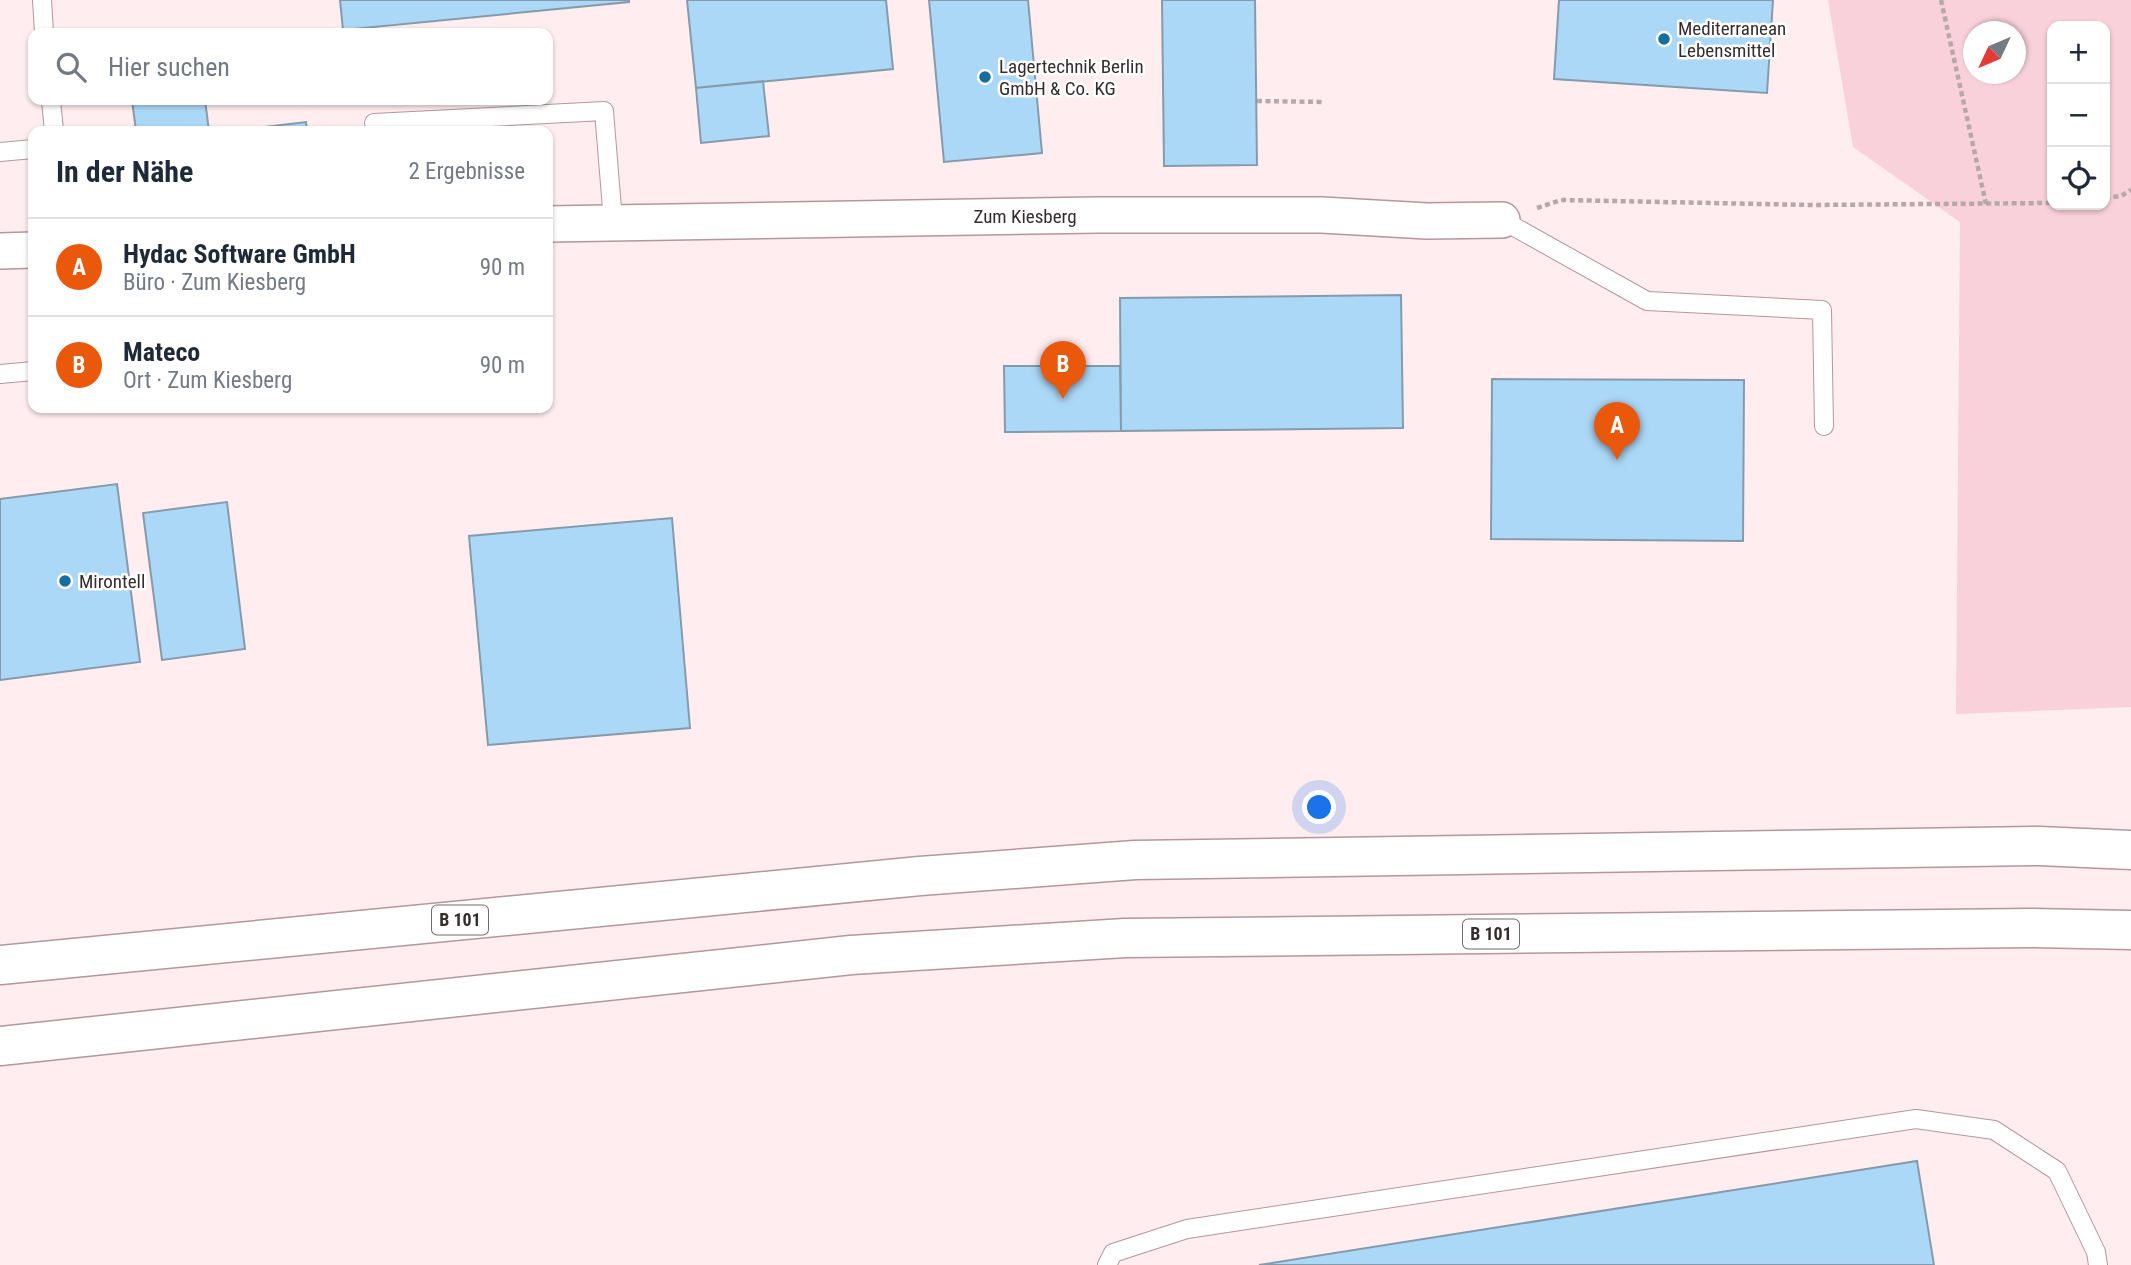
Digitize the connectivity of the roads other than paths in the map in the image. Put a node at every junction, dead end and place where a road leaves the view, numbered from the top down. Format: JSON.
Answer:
{"nodes":[{"id":1,"x":42,"y":0,"type":"edge"},
{"id":2,"x":44,"y":28,"type":"edge"},
{"id":3,"x":51,"y":105,"type":"edge"},
{"id":4,"x":374,"y":123,"type":"dead end"},
{"id":5,"x":54,"y":126,"type":"edge"},
{"id":6,"x":28,"y":149,"type":"edge"},
{"id":7,"x":0,"y":152,"type":"edge"},
{"id":8,"x":1502,"y":220,"type":"joint"},
{"id":9,"x":613,"y":221,"type":"junction"},
{"id":10,"x":553,"y":225,"type":"edge"},
{"id":11,"x":28,"y":250,"type":"edge"},
{"id":12,"x":0,"y":251,"type":"edge"},
{"id":13,"x":28,"y":371,"type":"edge"},
{"id":14,"x":0,"y":374,"type":"edge"},
{"id":15,"x":1824,"y":426,"type":"dead end"},
{"id":16,"x":2131,"y":850,"type":"edge"},
{"id":17,"x":2131,"y":930,"type":"edge"},
{"id":18,"x":0,"y":965,"type":"edge"},
{"id":19,"x":0,"y":1046,"type":"edge"},
{"id":20,"x":1107,"y":1265,"type":"edge"},
{"id":21,"x":2098,"y":1265,"type":"edge"}],
"edges":[{"from":1,"to":2,"type":"lane"},
{"from":3,"to":5,"type":"lane"},
{"from":4,"to":9,"type":"lane"},
{"from":6,"to":7,"type":"lane"},
{"from":8,"to":9,"type":"street","name":"Zum Kiesberg"},
{"from":8,"to":15,"type":"lane"},
{"from":9,"to":10,"type":"street","name":"Zum Kiesberg"},
{"from":11,"to":12,"type":"street"},
{"from":13,"to":14,"type":"lane"},
{"from":16,"to":18,"type":"highway","number":"B 101"},
{"from":17,"to":19,"type":"highway","number":"B 101"},
{"from":20,"to":21,"type":"lane"}]}
